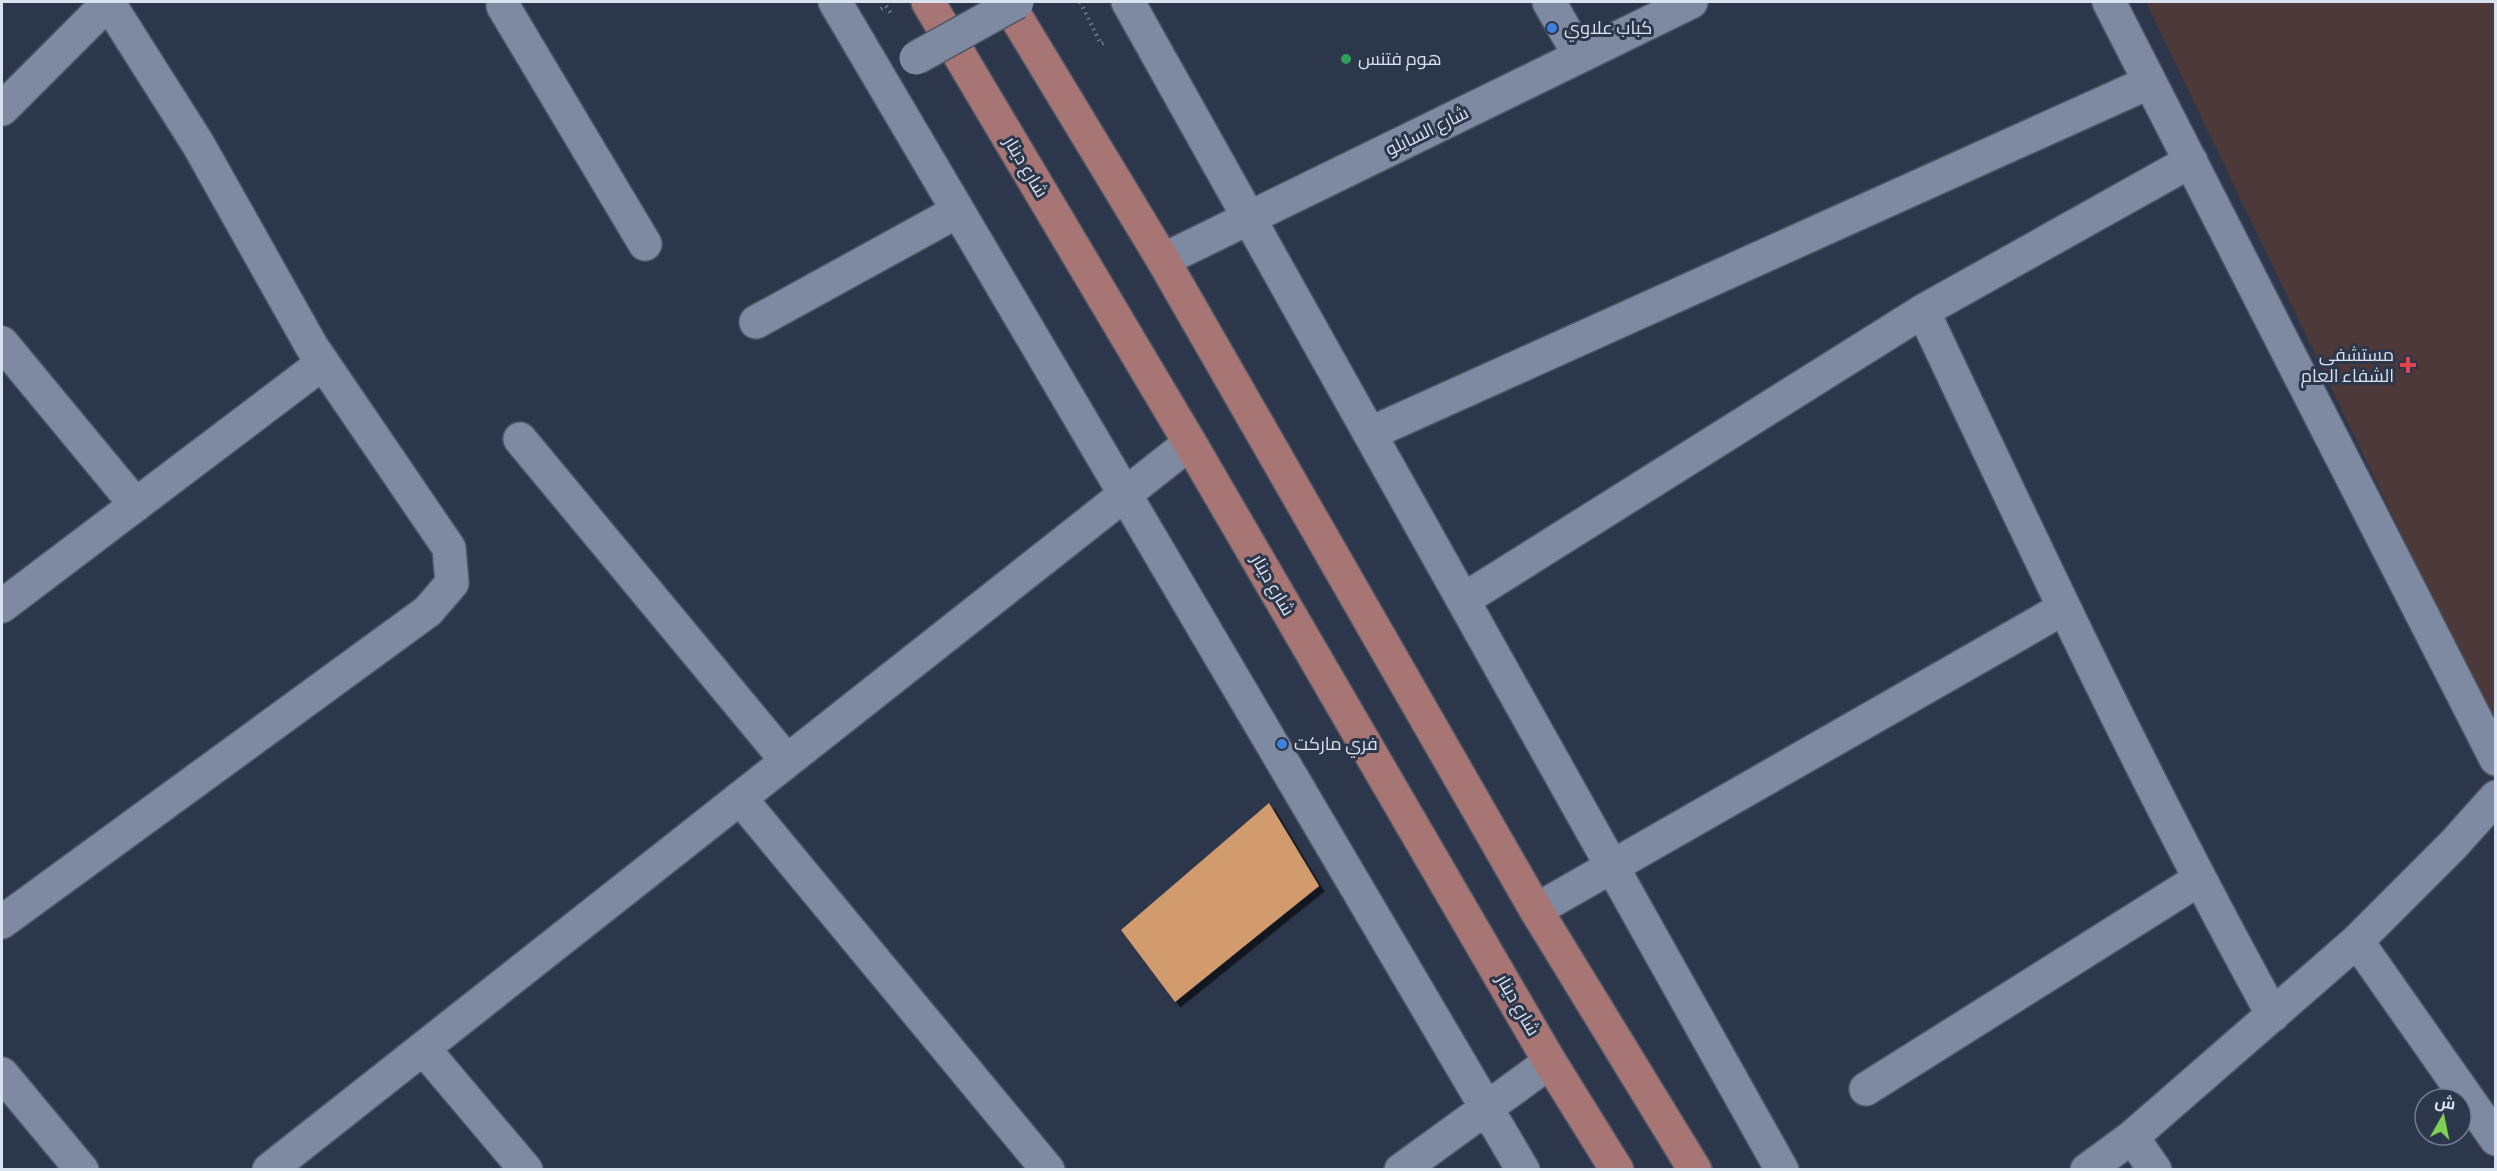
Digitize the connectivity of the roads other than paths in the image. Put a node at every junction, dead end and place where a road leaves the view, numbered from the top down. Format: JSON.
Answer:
{"nodes":[{"id":1,"x":108,"y":2,"type":"edge"},
{"id":2,"x":503,"y":2,"type":"edge"},
{"id":3,"x":835,"y":2,"type":"edge"},
{"id":4,"x":928,"y":2,"type":"edge"},
{"id":5,"x":1007,"y":2,"type":"edge"},
{"id":6,"x":1017,"y":2,"type":"edge"},
{"id":7,"x":1128,"y":2,"type":"edge"},
{"id":8,"x":1549,"y":2,"type":"edge"},
{"id":9,"x":1691,"y":2,"type":"edge"},
{"id":10,"x":2109,"y":2,"type":"edge"},
{"id":11,"x":1580,"y":56,"type":"junction"},
{"id":12,"x":916,"y":58,"type":"dead end"},
{"id":13,"x":2151,"y":82,"type":"junction"},
{"id":14,"x":2,"y":109,"type":"edge"},
{"id":15,"x":2191,"y":161,"type":"junction"},
{"id":16,"x":958,"y":211,"type":"junction"},
{"id":17,"x":1251,"y":217,"type":"junction"},
{"id":18,"x":645,"y":244,"type":"dead end"},
{"id":19,"x":1163,"y":260,"type":"junction"},
{"id":20,"x":1923,"y":311,"type":"junction"},
{"id":21,"x":756,"y":322,"type":"dead end"},
{"id":22,"x":2,"y":343,"type":"edge"},
{"id":23,"x":323,"y":363,"type":"junction"},
{"id":24,"x":1371,"y":433,"type":"junction"},
{"id":25,"x":520,"y":439,"type":"dead end"},
{"id":26,"x":1190,"y":443,"type":"junction"},
{"id":27,"x":1125,"y":495,"type":"junction"},
{"id":28,"x":135,"y":506,"type":"junction"},
{"id":29,"x":1463,"y":600,"type":"junction"},
{"id":30,"x":2,"y":606,"type":"edge"},
{"id":31,"x":2064,"y":608,"type":"junction"},
{"id":32,"x":2496,"y":759,"type":"edge"},
{"id":33,"x":787,"y":761,"type":"junction"},
{"id":34,"x":2496,"y":797,"type":"edge"},
{"id":35,"x":740,"y":798,"type":"junction"},
{"id":36,"x":1611,"y":868,"type":"junction"},
{"id":37,"x":2198,"y":880,"type":"junction"},
{"id":38,"x":1536,"y":910,"type":"junction"},
{"id":39,"x":2,"y":922,"type":"edge"},
{"id":40,"x":2357,"y":941,"type":"junction"},
{"id":41,"x":2272,"y":1015,"type":"junction"},
{"id":42,"x":423,"y":1048,"type":"junction"},
{"id":43,"x":1550,"y":1062,"type":"junction"},
{"id":44,"x":2,"y":1074,"type":"edge"},
{"id":45,"x":1866,"y":1089,"type":"dead end"},
{"id":46,"x":1487,"y":1110,"type":"junction"},
{"id":47,"x":2493,"y":1129,"type":"edge"},
{"id":48,"x":2132,"y":1137,"type":"junction"},
{"id":49,"x":82,"y":1170,"type":"edge"},
{"id":50,"x":268,"y":1170,"type":"edge"},
{"id":51,"x":526,"y":1170,"type":"edge"},
{"id":52,"x":1048,"y":1170,"type":"edge"},
{"id":53,"x":1401,"y":1170,"type":"edge"},
{"id":54,"x":1523,"y":1170,"type":"edge"},
{"id":55,"x":1617,"y":1170,"type":"edge"},
{"id":56,"x":1695,"y":1170,"type":"edge"},
{"id":57,"x":1782,"y":1170,"type":"edge"},
{"id":58,"x":2087,"y":1170,"type":"edge"},
{"id":59,"x":2155,"y":1170,"type":"edge"}],
"edges":[{"from":1,"to":14,"type":"street"},
{"from":1,"to":23,"type":"street"},
{"from":2,"to":18,"type":"street"},
{"from":3,"to":16,"type":"street"},
{"from":4,"to":26,"type":"main road","name":"شارع دينار"},
{"from":5,"to":19,"type":"main road"},
{"from":6,"to":12,"type":"street","bridge":true},
{"from":7,"to":17,"type":"street"},
{"from":8,"to":11,"type":"street"},
{"from":9,"to":11,"type":"street","name":"شارع السايلو"},
{"from":10,"to":13,"type":"street"},
{"from":11,"to":17,"type":"street","name":"شارع السايلو"},
{"from":13,"to":15,"type":"street"},
{"from":13,"to":24,"type":"street"},
{"from":15,"to":20,"type":"street"},
{"from":15,"to":32,"type":"street"},
{"from":16,"to":21,"type":"street"},
{"from":16,"to":27,"type":"street"},
{"from":17,"to":19,"type":"street","name":"شارع السايلو"},
{"from":17,"to":24,"type":"street"},
{"from":19,"to":38,"type":"main road"},
{"from":20,"to":29,"type":"street"},
{"from":20,"to":31,"type":"street"},
{"from":22,"to":28,"type":"street"},
{"from":23,"to":28,"type":"street"},
{"from":23,"to":39,"type":"street"},
{"from":24,"to":29,"type":"street"},
{"from":25,"to":33,"type":"street"},
{"from":26,"to":27,"type":"street"},
{"from":26,"to":43,"type":"main road","name":"شارع دينار"},
{"from":27,"to":33,"type":"street"},
{"from":27,"to":46,"type":"street"},
{"from":28,"to":30,"type":"street"},
{"from":29,"to":36,"type":"street"},
{"from":31,"to":36,"type":"street"},
{"from":31,"to":37,"type":"street"},
{"from":33,"to":35,"type":"street"},
{"from":34,"to":40,"type":"street"},
{"from":35,"to":42,"type":"street"},
{"from":35,"to":52,"type":"street"},
{"from":36,"to":38,"type":"street"},
{"from":36,"to":57,"type":"street"},
{"from":37,"to":41,"type":"street"},
{"from":37,"to":45,"type":"street"},
{"from":38,"to":56,"type":"main road"},
{"from":40,"to":41,"type":"street"},
{"from":40,"to":47,"type":"street"},
{"from":41,"to":48,"type":"street"},
{"from":42,"to":50,"type":"street"},
{"from":42,"to":51,"type":"street"},
{"from":43,"to":46,"type":"street"},
{"from":43,"to":55,"type":"main road","name":"شارع دينار"},
{"from":44,"to":49,"type":"street"},
{"from":46,"to":53,"type":"street"},
{"from":46,"to":54,"type":"street"},
{"from":48,"to":58,"type":"street"},
{"from":48,"to":59,"type":"street"}]}
